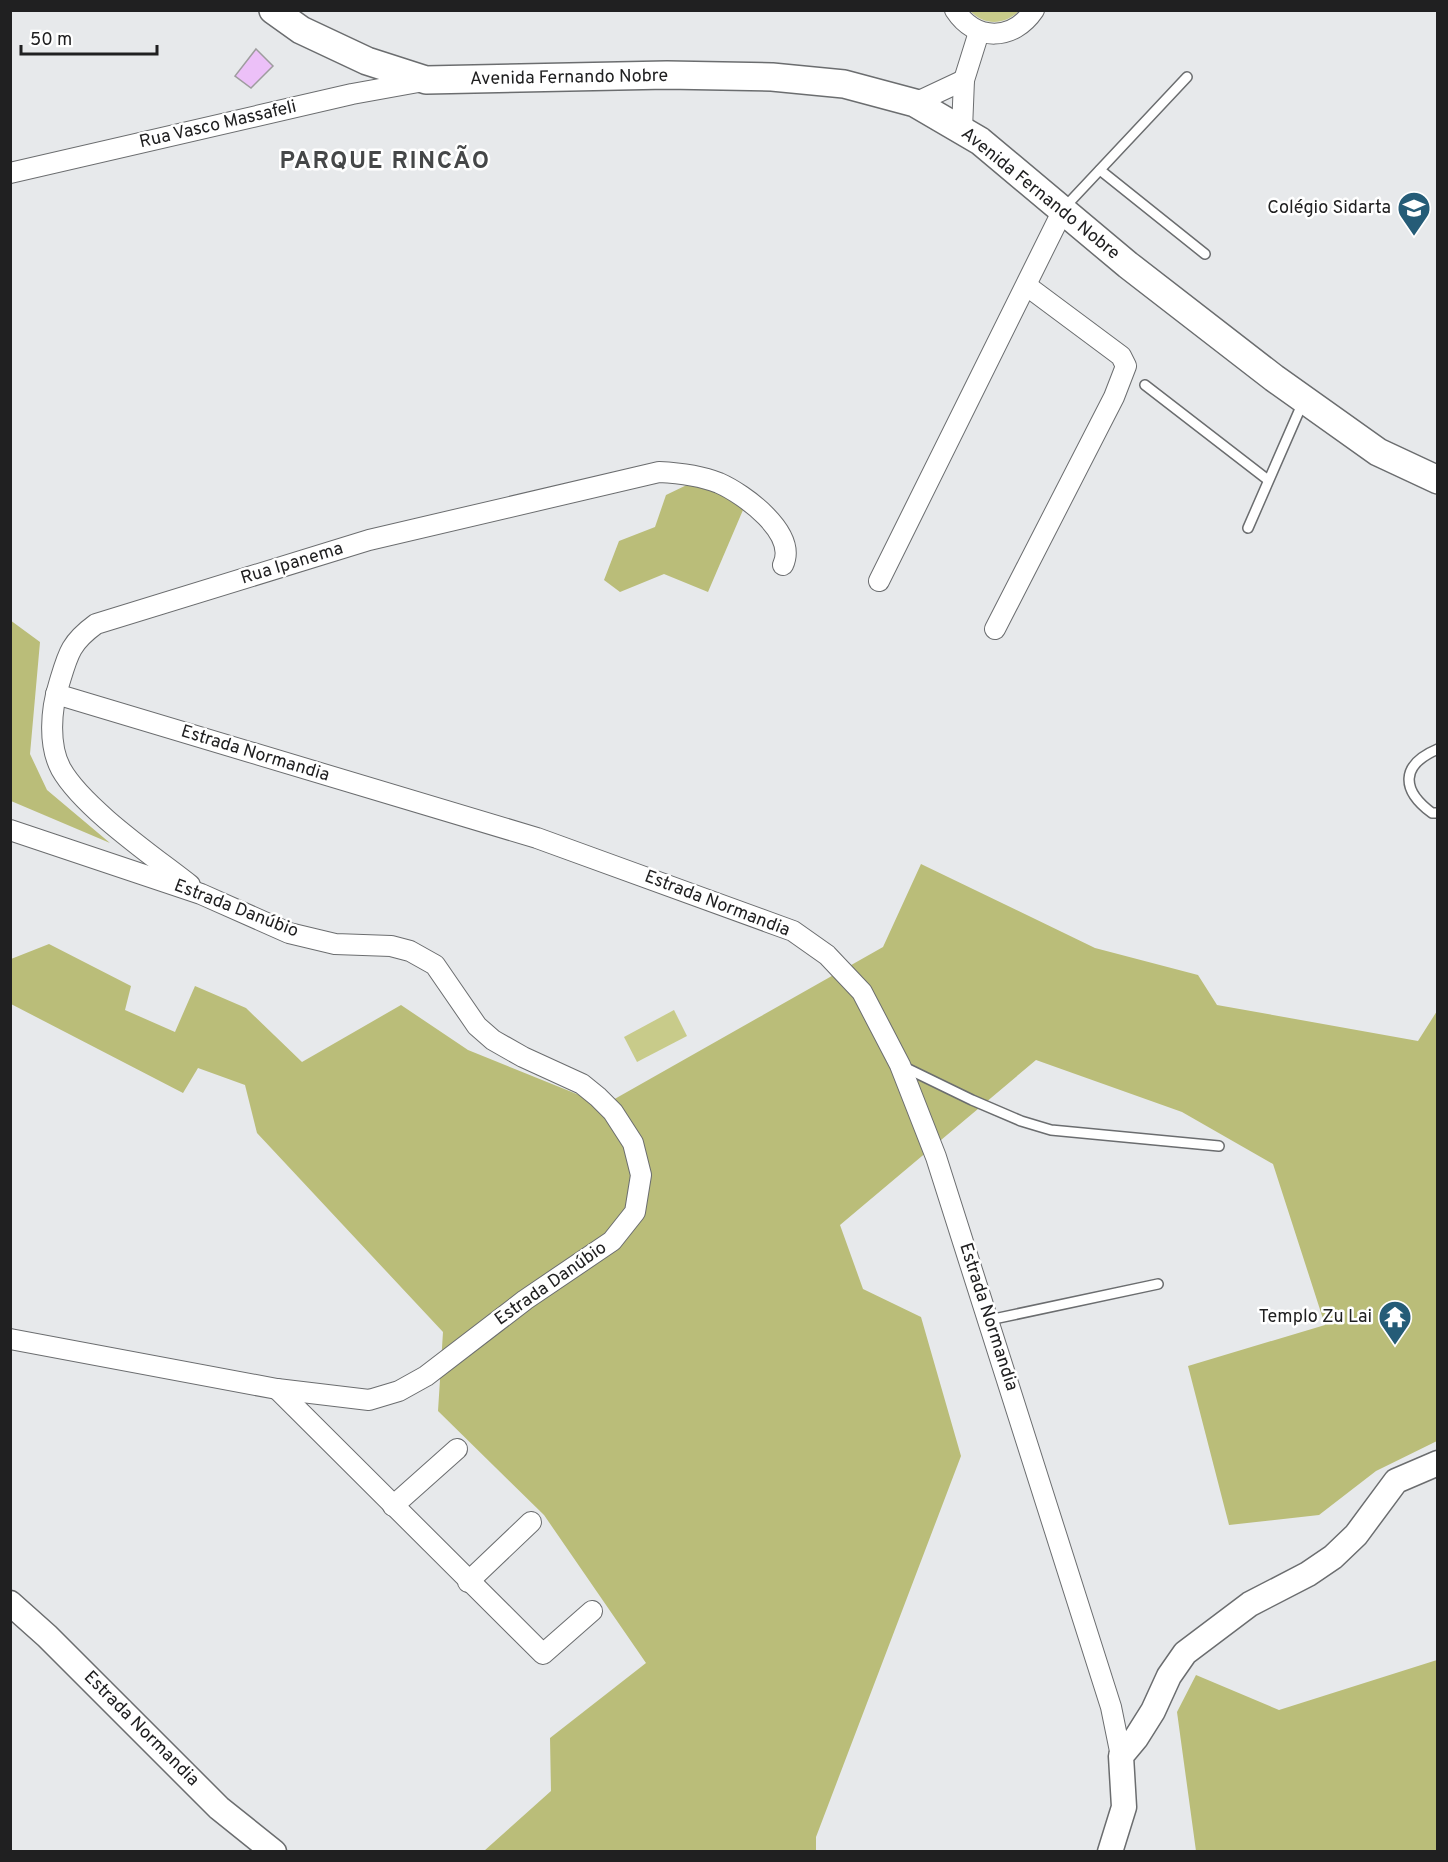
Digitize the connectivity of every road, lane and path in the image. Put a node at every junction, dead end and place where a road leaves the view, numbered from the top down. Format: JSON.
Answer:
{"nodes":[{"id":1,"x":273,"y":10,"type":"edge"},
{"id":2,"x":955,"y":10,"type":"edge"},
{"id":3,"x":1034,"y":10,"type":"edge"},
{"id":4,"x":979,"y":32,"type":"junction"},
{"id":5,"x":1187,"y":77,"type":"dead end"},
{"id":6,"x":426,"y":80,"type":"junction"},
{"id":7,"x":964,"y":80,"type":"junction"},
{"id":8,"x":915,"y":103,"type":"junction"},
{"id":9,"x":962,"y":129,"type":"junction"},
{"id":10,"x":1100,"y":170,"type":"junction"},
{"id":11,"x":10,"y":173,"type":"edge"},
{"id":12,"x":1062,"y":210,"type":"junction"},
{"id":13,"x":1204,"y":254,"type":"dead end"},
{"id":14,"x":1027,"y":286,"type":"junction"},
{"id":15,"x":1145,"y":385,"type":"dead end"},
{"id":16,"x":1304,"y":400,"type":"junction"},
{"id":17,"x":1268,"y":480,"type":"junction"},
{"id":18,"x":1437,"y":480,"type":"edge"},
{"id":19,"x":1248,"y":528,"type":"dead end"},
{"id":20,"x":783,"y":565,"type":"dead end"},
{"id":21,"x":879,"y":581,"type":"dead end"},
{"id":22,"x":995,"y":629,"type":"dead end"},
{"id":23,"x":56,"y":694,"type":"junction"},
{"id":24,"x":1437,"y":749,"type":"edge"},
{"id":25,"x":1437,"y":813,"type":"edge"},
{"id":26,"x":10,"y":830,"type":"edge"},
{"id":27,"x":201,"y":894,"type":"junction"},
{"id":28,"x":900,"y":1065,"type":"junction"},
{"id":29,"x":1219,"y":1146,"type":"dead end"},
{"id":30,"x":1158,"y":1284,"type":"dead end"},
{"id":31,"x":989,"y":1320,"type":"junction"},
{"id":32,"x":10,"y":1339,"type":"edge"},
{"id":33,"x":278,"y":1389,"type":"junction"},
{"id":34,"x":456,"y":1449,"type":"dead end"},
{"id":35,"x":1437,"y":1463,"type":"edge"},
{"id":36,"x":393,"y":1506,"type":"junction"},
{"id":37,"x":531,"y":1522,"type":"dead end"},
{"id":38,"x":468,"y":1582,"type":"junction"},
{"id":39,"x":10,"y":1603,"type":"edge"},
{"id":40,"x":592,"y":1611,"type":"dead end"},
{"id":41,"x":1121,"y":1756,"type":"junction"},
{"id":42,"x":274,"y":1851,"type":"edge"},
{"id":43,"x":1110,"y":1851,"type":"edge"}],
"edges":[{"from":1,"to":6,"type":"main road","name":"Avenida Fernando Nobre"},
{"from":2,"to":4,"type":"street"},
{"from":3,"to":4,"type":"street"},
{"from":4,"to":7,"type":"street"},
{"from":5,"to":10,"type":"lane"},
{"from":6,"to":8,"type":"main road","name":"Avenida Fernando Nobre"},
{"from":6,"to":11,"type":"street","name":"Rua Vasco Massafeli"},
{"from":7,"to":8,"type":"street"},
{"from":7,"to":9,"type":"street"},
{"from":8,"to":9,"type":"main road","name":"Avenida Fernando Nobre"},
{"from":9,"to":12,"type":"main road","name":"Avenida Fernando Nobre"},
{"from":10,"to":12,"type":"lane"},
{"from":10,"to":13,"type":"lane"},
{"from":12,"to":14,"type":"street"},
{"from":12,"to":16,"type":"main road","name":"Avenida Fernando Nobre"},
{"from":14,"to":21,"type":"street"},
{"from":14,"to":22,"type":"street"},
{"from":15,"to":17,"type":"lane"},
{"from":16,"to":17,"type":"lane"},
{"from":16,"to":18,"type":"main road","name":"Avenida Fernando Nobre"},
{"from":17,"to":19,"type":"lane"},
{"from":20,"to":23,"type":"street","name":"Rua Ipanema"},
{"from":23,"to":27,"type":"street","name":"Rua Ipanema"},
{"from":23,"to":28,"type":"street","name":"Estrada Normandia"},
{"from":24,"to":25,"type":"lane"},
{"from":26,"to":27,"type":"street","name":"Estrada Danúbio"},
{"from":27,"to":33,"type":"street","name":"Estrada Danúbio"},
{"from":28,"to":29,"type":"lane"},
{"from":28,"to":31,"type":"street","name":"Estrada Normandia"},
{"from":30,"to":31,"type":"lane"},
{"from":31,"to":41,"type":"street","name":"Estrada Normandia"},
{"from":32,"to":33,"type":"street","name":"Estrada Danúbio"},
{"from":33,"to":36,"type":"street"},
{"from":34,"to":36,"type":"street"},
{"from":35,"to":41,"type":"street"},
{"from":36,"to":38,"type":"street"},
{"from":37,"to":38,"type":"street"},
{"from":38,"to":40,"type":"street"},
{"from":39,"to":42,"type":"street","name":"Estrada Normandia"},
{"from":41,"to":43,"type":"street","name":"Estrada Normandia"}]}
